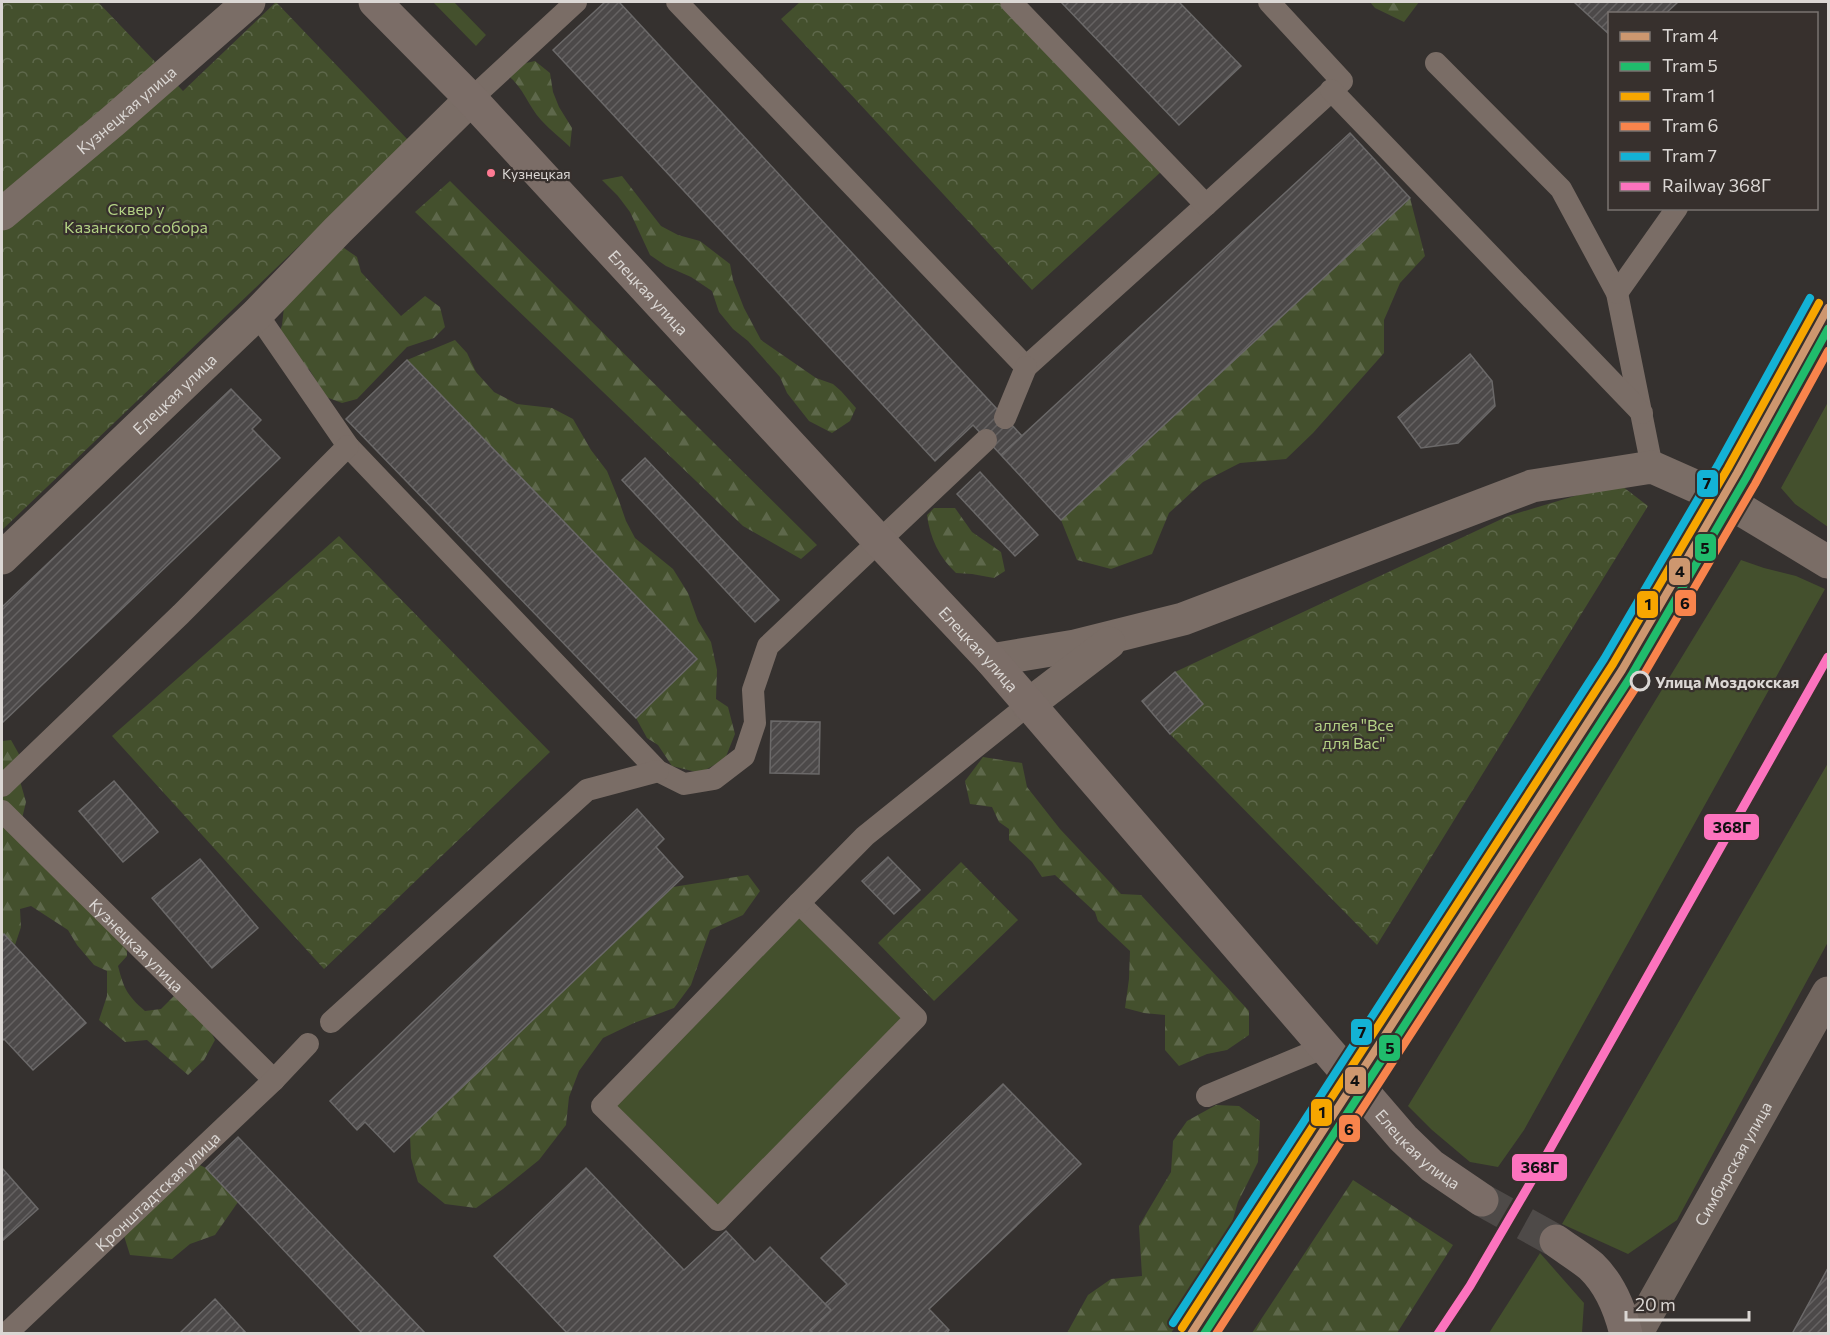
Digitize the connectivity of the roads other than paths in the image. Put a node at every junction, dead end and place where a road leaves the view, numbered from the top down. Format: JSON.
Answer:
{"nodes":[{"id":1,"x":249,"y":2,"type":"edge"},
{"id":2,"x":375,"y":2,"type":"edge"},
{"id":3,"x":576,"y":2,"type":"edge"},
{"id":4,"x":677,"y":2,"type":"edge"},
{"id":5,"x":1011,"y":2,"type":"edge"},
{"id":6,"x":1269,"y":2,"type":"edge"},
{"id":7,"x":1436,"y":63,"type":"dead end"},
{"id":8,"x":1331,"y":90,"type":"junction"},
{"id":9,"x":471,"y":99,"type":"junction"},
{"id":10,"x":1206,"y":205,"type":"junction"},
{"id":11,"x":1676,"y":210,"type":"edge"},
{"id":12,"x":2,"y":214,"type":"edge"},
{"id":13,"x":1617,"y":293,"type":"junction"},
{"id":14,"x":257,"y":314,"type":"junction"},
{"id":15,"x":1026,"y":367,"type":"junction"},
{"id":16,"x":1642,"y":413,"type":"junction"},
{"id":17,"x":1005,"y":418,"type":"dead end"},
{"id":18,"x":986,"y":440,"type":"dead end"},
{"id":19,"x":348,"y":446,"type":"junction"},
{"id":20,"x":1652,"y":467,"type":"junction"},
{"id":21,"x":879,"y":541,"type":"junction"},
{"id":22,"x":2,"y":558,"type":"edge"},
{"id":23,"x":1828,"y":562,"type":"edge"},
{"id":24,"x":1117,"y":636,"type":"junction"},
{"id":25,"x":991,"y":660,"type":"junction"},
{"id":26,"x":1028,"y":705,"type":"junction"},
{"id":27,"x":658,"y":771,"type":"junction"},
{"id":28,"x":2,"y":786,"type":"edge"},
{"id":29,"x":2,"y":810,"type":"edge"},
{"id":30,"x":800,"y":903,"type":"junction"},
{"id":31,"x":1828,"y":993,"type":"edge"},
{"id":32,"x":331,"y":1022,"type":"dead end"},
{"id":33,"x":308,"y":1044,"type":"dead end"},
{"id":34,"x":1325,"y":1047,"type":"junction"},
{"id":35,"x":274,"y":1080,"type":"junction"},
{"id":36,"x":1207,"y":1096,"type":"dead end"},
{"id":37,"x":1482,"y":1200,"type":"tunnel mouth"},
{"id":38,"x":1556,"y":1241,"type":"tunnel mouth"},
{"id":39,"x":6,"y":1334,"type":"edge"},
{"id":40,"x":1626,"y":1334,"type":"edge"},
{"id":41,"x":1636,"y":1334,"type":"edge"}],
"edges":[{"from":1,"to":12,"type":"street","name":"Кузнецкая улица"},
{"from":2,"to":9,"type":"main road","name":"Елецкая улица"},
{"from":3,"to":9,"type":"lane"},
{"from":4,"to":15,"type":"lane"},
{"from":5,"to":10,"type":"lane"},
{"from":6,"to":8,"type":"lane"},
{"from":7,"to":13,"type":"lane"},
{"from":8,"to":10,"type":"lane"},
{"from":8,"to":16,"type":"lane"},
{"from":9,"to":14,"type":"street","name":"Елецкая улица"},
{"from":9,"to":21,"type":"main road","name":"Елецкая улица"},
{"from":10,"to":15,"type":"lane"},
{"from":11,"to":13,"type":"lane"},
{"from":13,"to":16,"type":"lane"},
{"from":14,"to":19,"type":"lane"},
{"from":14,"to":22,"type":"street","name":"Елецкая улица"},
{"from":15,"to":17,"type":"lane"},
{"from":16,"to":20,"type":"lane"},
{"from":18,"to":21,"type":"lane"},
{"from":19,"to":27,"type":"lane"},
{"from":19,"to":28,"type":"lane"},
{"from":20,"to":23,"type":"street"},
{"from":20,"to":24,"type":"street"},
{"from":21,"to":25,"type":"main road","name":"Елецкая улица"},
{"from":21,"to":27,"type":"lane"},
{"from":24,"to":25,"type":"street"},
{"from":24,"to":26,"type":"street"},
{"from":25,"to":26,"type":"main road","name":"Елецкая улица"},
{"from":26,"to":30,"type":"lane"},
{"from":26,"to":34,"type":"main road","name":"Елецкая улица"},
{"from":27,"to":32,"type":"lane"},
{"from":29,"to":35,"type":"lane","name":"Кузнецкая улица"},
{"from":30,"to":30,"type":"lane"},
{"from":31,"to":41,"type":"main road","name":"Симбирская улица"},
{"from":33,"to":35,"type":"lane","name":"Кронштадтская улица"},
{"from":34,"to":36,"type":"lane"},
{"from":34,"to":37,"type":"main road","name":"Елецкая улица"},
{"from":35,"to":39,"type":"lane","name":"Кронштадтская улица"},
{"from":38,"to":40,"type":"main road"}]}
